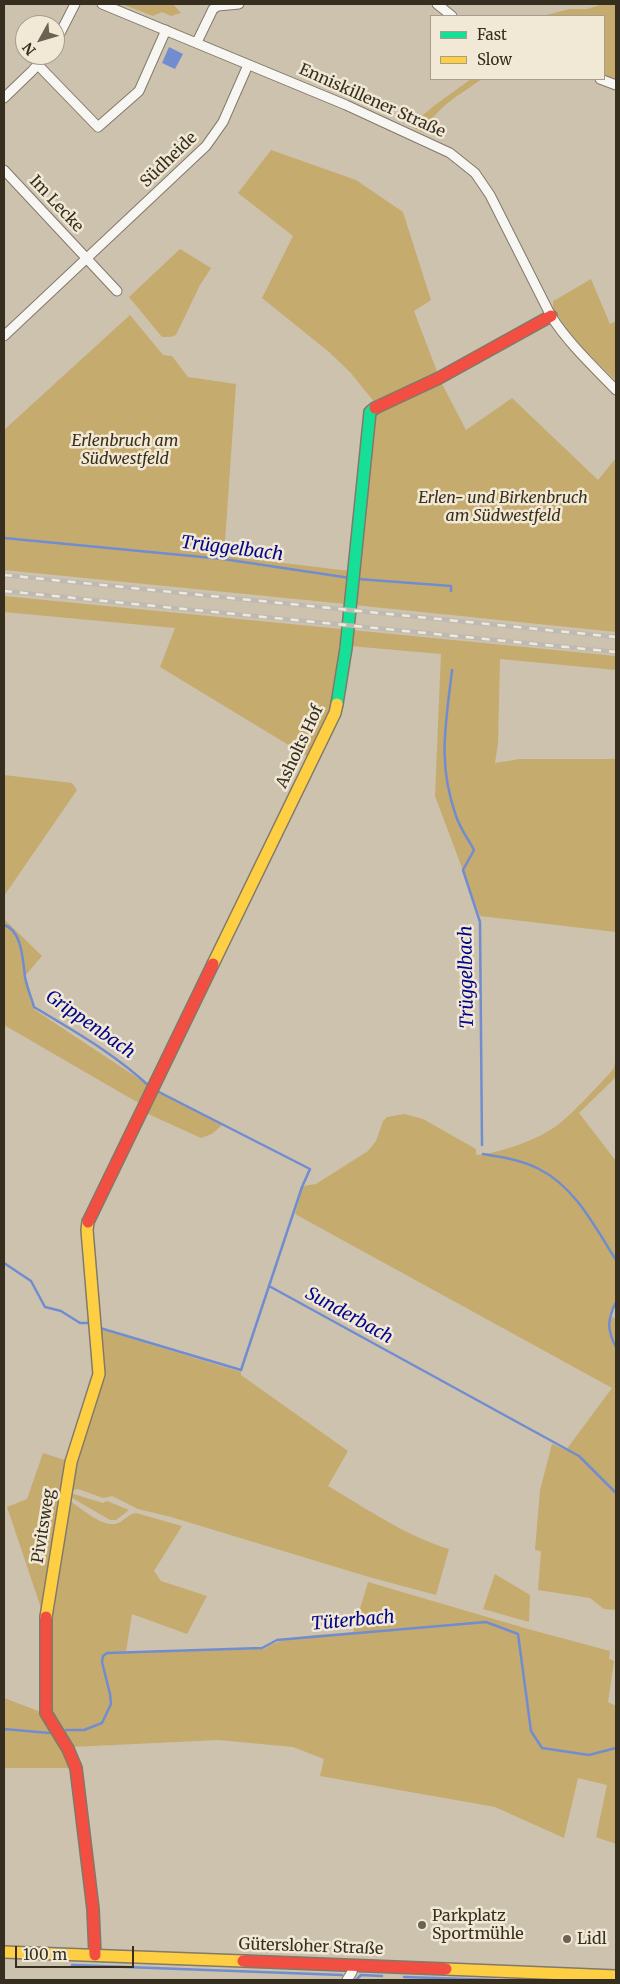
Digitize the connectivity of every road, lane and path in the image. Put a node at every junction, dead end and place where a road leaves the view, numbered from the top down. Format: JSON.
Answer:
{"nodes":[{"id":1,"x":75,"y":4,"type":"edge"},
{"id":2,"x":102,"y":4,"type":"edge"},
{"id":3,"x":238,"y":4,"type":"edge"},
{"id":4,"x":438,"y":4,"type":"edge"},
{"id":5,"x":451,"y":15,"type":"edge"},
{"id":6,"x":65,"y":24,"type":"edge"},
{"id":7,"x":166,"y":30,"type":"junction"},
{"id":8,"x":196,"y":42,"type":"junction"},
{"id":9,"x":38,"y":65,"type":"joint"},
{"id":10,"x":248,"y":65,"type":"junction"},
{"id":11,"x":603,"y":80,"type":"edge"},
{"id":12,"x":616,"y":85,"type":"edge"},
{"id":13,"x":4,"y":98,"type":"edge"},
{"id":14,"x":4,"y":170,"type":"edge"},
{"id":15,"x":86,"y":258,"type":"junction"},
{"id":16,"x":117,"y":291,"type":"dead end"},
{"id":17,"x":551,"y":316,"type":"junction"},
{"id":18,"x":4,"y":336,"type":"edge"},
{"id":19,"x":616,"y":390,"type":"edge"},
{"id":20,"x":142,"y":1110,"type":"joint"},
{"id":21,"x":4,"y":1952,"type":"edge"},
{"id":22,"x":95,"y":1955,"type":"junction"},
{"id":23,"x":353,"y":1965,"type":"junction"},
{"id":24,"x":526,"y":1976,"type":"edge"},
{"id":25,"x":616,"y":1976,"type":"edge"},
{"id":26,"x":347,"y":1980,"type":"edge"}],
"edges":[{"from":1,"to":6,"type":"street"},
{"from":2,"to":7,"type":"street","name":"Enniskillener Straße"},
{"from":3,"to":8,"type":"street"},
{"from":4,"to":5,"type":"street"},
{"from":7,"to":8,"type":"street","name":"Enniskillener Straße"},
{"from":7,"to":9,"type":"street"},
{"from":8,"to":10,"type":"street","name":"Enniskillener Straße"},
{"from":9,"to":13,"type":"street"},
{"from":10,"to":15,"type":"street","name":"Südheide"},
{"from":10,"to":17,"type":"street","name":"Enniskillener Straße"},
{"from":11,"to":12,"type":"street"},
{"from":14,"to":15,"type":"street","name":"Im Lecke"},
{"from":15,"to":16,"type":"street"},
{"from":15,"to":18,"type":"street","name":"Südheide"},
{"from":17,"to":19,"type":"street","name":"Enniskillener Straße"},
{"from":17,"to":20,"type":"street","name":"Asholts Hof"},
{"from":20,"to":22,"type":"street","name":"Pivitsweg"},
{"from":21,"to":22,"type":"street","name":"Gütersloher Straße"},
{"from":22,"to":23,"type":"street","name":"Gütersloher Straße"},
{"from":23,"to":24,"type":"street","name":"Gütersloher Straße"},
{"from":23,"to":26,"type":"street"},
{"from":24,"to":25,"type":"street","name":"Gütersloher Straße"}]}
